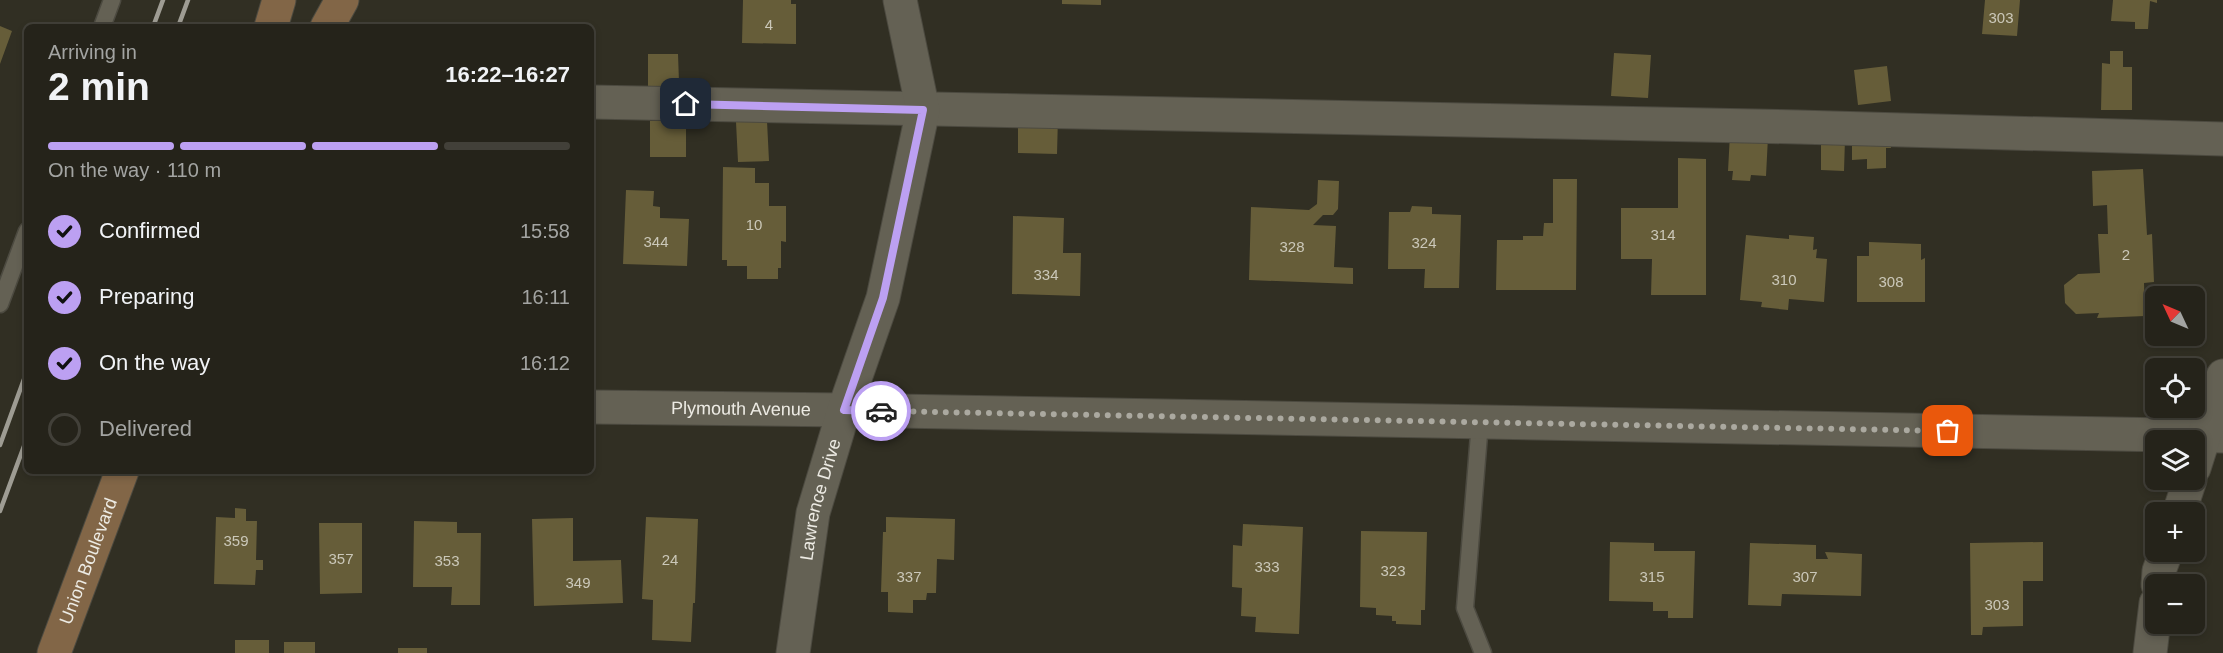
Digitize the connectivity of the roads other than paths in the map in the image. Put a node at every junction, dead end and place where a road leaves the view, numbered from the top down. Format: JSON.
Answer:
{"nodes":[{"id":1,"x":112,"y":0,"type":"edge"},
{"id":2,"x":279,"y":0,"type":"edge"},
{"id":3,"x":342,"y":0,"type":"edge"},
{"id":4,"x":900,"y":0,"type":"edge"},
{"id":5,"x":103,"y":24,"type":"edge"},
{"id":6,"x":272,"y":24,"type":"edge"},
{"id":7,"x":329,"y":24,"type":"edge"},
{"id":8,"x":594,"y":102,"type":"edge"},
{"id":9,"x":923,"y":110,"type":"junction"},
{"id":10,"x":2223,"y":139,"type":"edge"},
{"id":11,"x":24,"y":239,"type":"edge"},
{"id":12,"x":0,"y":304,"type":"edge"},
{"id":13,"x":2223,"y":376,"type":"edge"},
{"id":14,"x":594,"y":407,"type":"edge"},
{"id":15,"x":844,"y":410,"type":"junction"},
{"id":16,"x":1480,"y":422,"type":"junction"},
{"id":17,"x":2214,"y":436,"type":"edge"},
{"id":18,"x":2205,"y":450,"type":"edge"},
{"id":19,"x":121,"y":474,"type":"edge"},
{"id":20,"x":2152,"y":634,"type":"edge"},
{"id":21,"x":54,"y":653,"type":"edge"},
{"id":22,"x":792,"y":653,"type":"edge"},
{"id":23,"x":1483,"y":653,"type":"edge"},
{"id":24,"x":2150,"y":653,"type":"edge"}],
"edges":[{"from":1,"to":5,"type":"lane"},
{"from":2,"to":6,"type":"main road"},
{"from":3,"to":7,"type":"main road"},
{"from":4,"to":9,"type":"street","name":"Lawrence Drive"},
{"from":8,"to":9,"type":"street"},
{"from":9,"to":10,"type":"street"},
{"from":9,"to":15,"type":"street","name":"Lawrence Drive"},
{"from":11,"to":12,"type":"lane"},
{"from":13,"to":17,"type":"street"},
{"from":14,"to":15,"type":"street","name":"Plymouth Avenue"},
{"from":15,"to":16,"type":"street","name":"Plymouth Avenue"},
{"from":15,"to":22,"type":"street","name":"Lawrence Drive"},
{"from":16,"to":17,"type":"street","name":"Plymouth Avenue"},
{"from":16,"to":23,"type":"lane"},
{"from":17,"to":18,"type":"street"},
{"from":19,"to":21,"type":"main road","name":"Union Boulevard"},
{"from":20,"to":24,"type":"street"}]}
